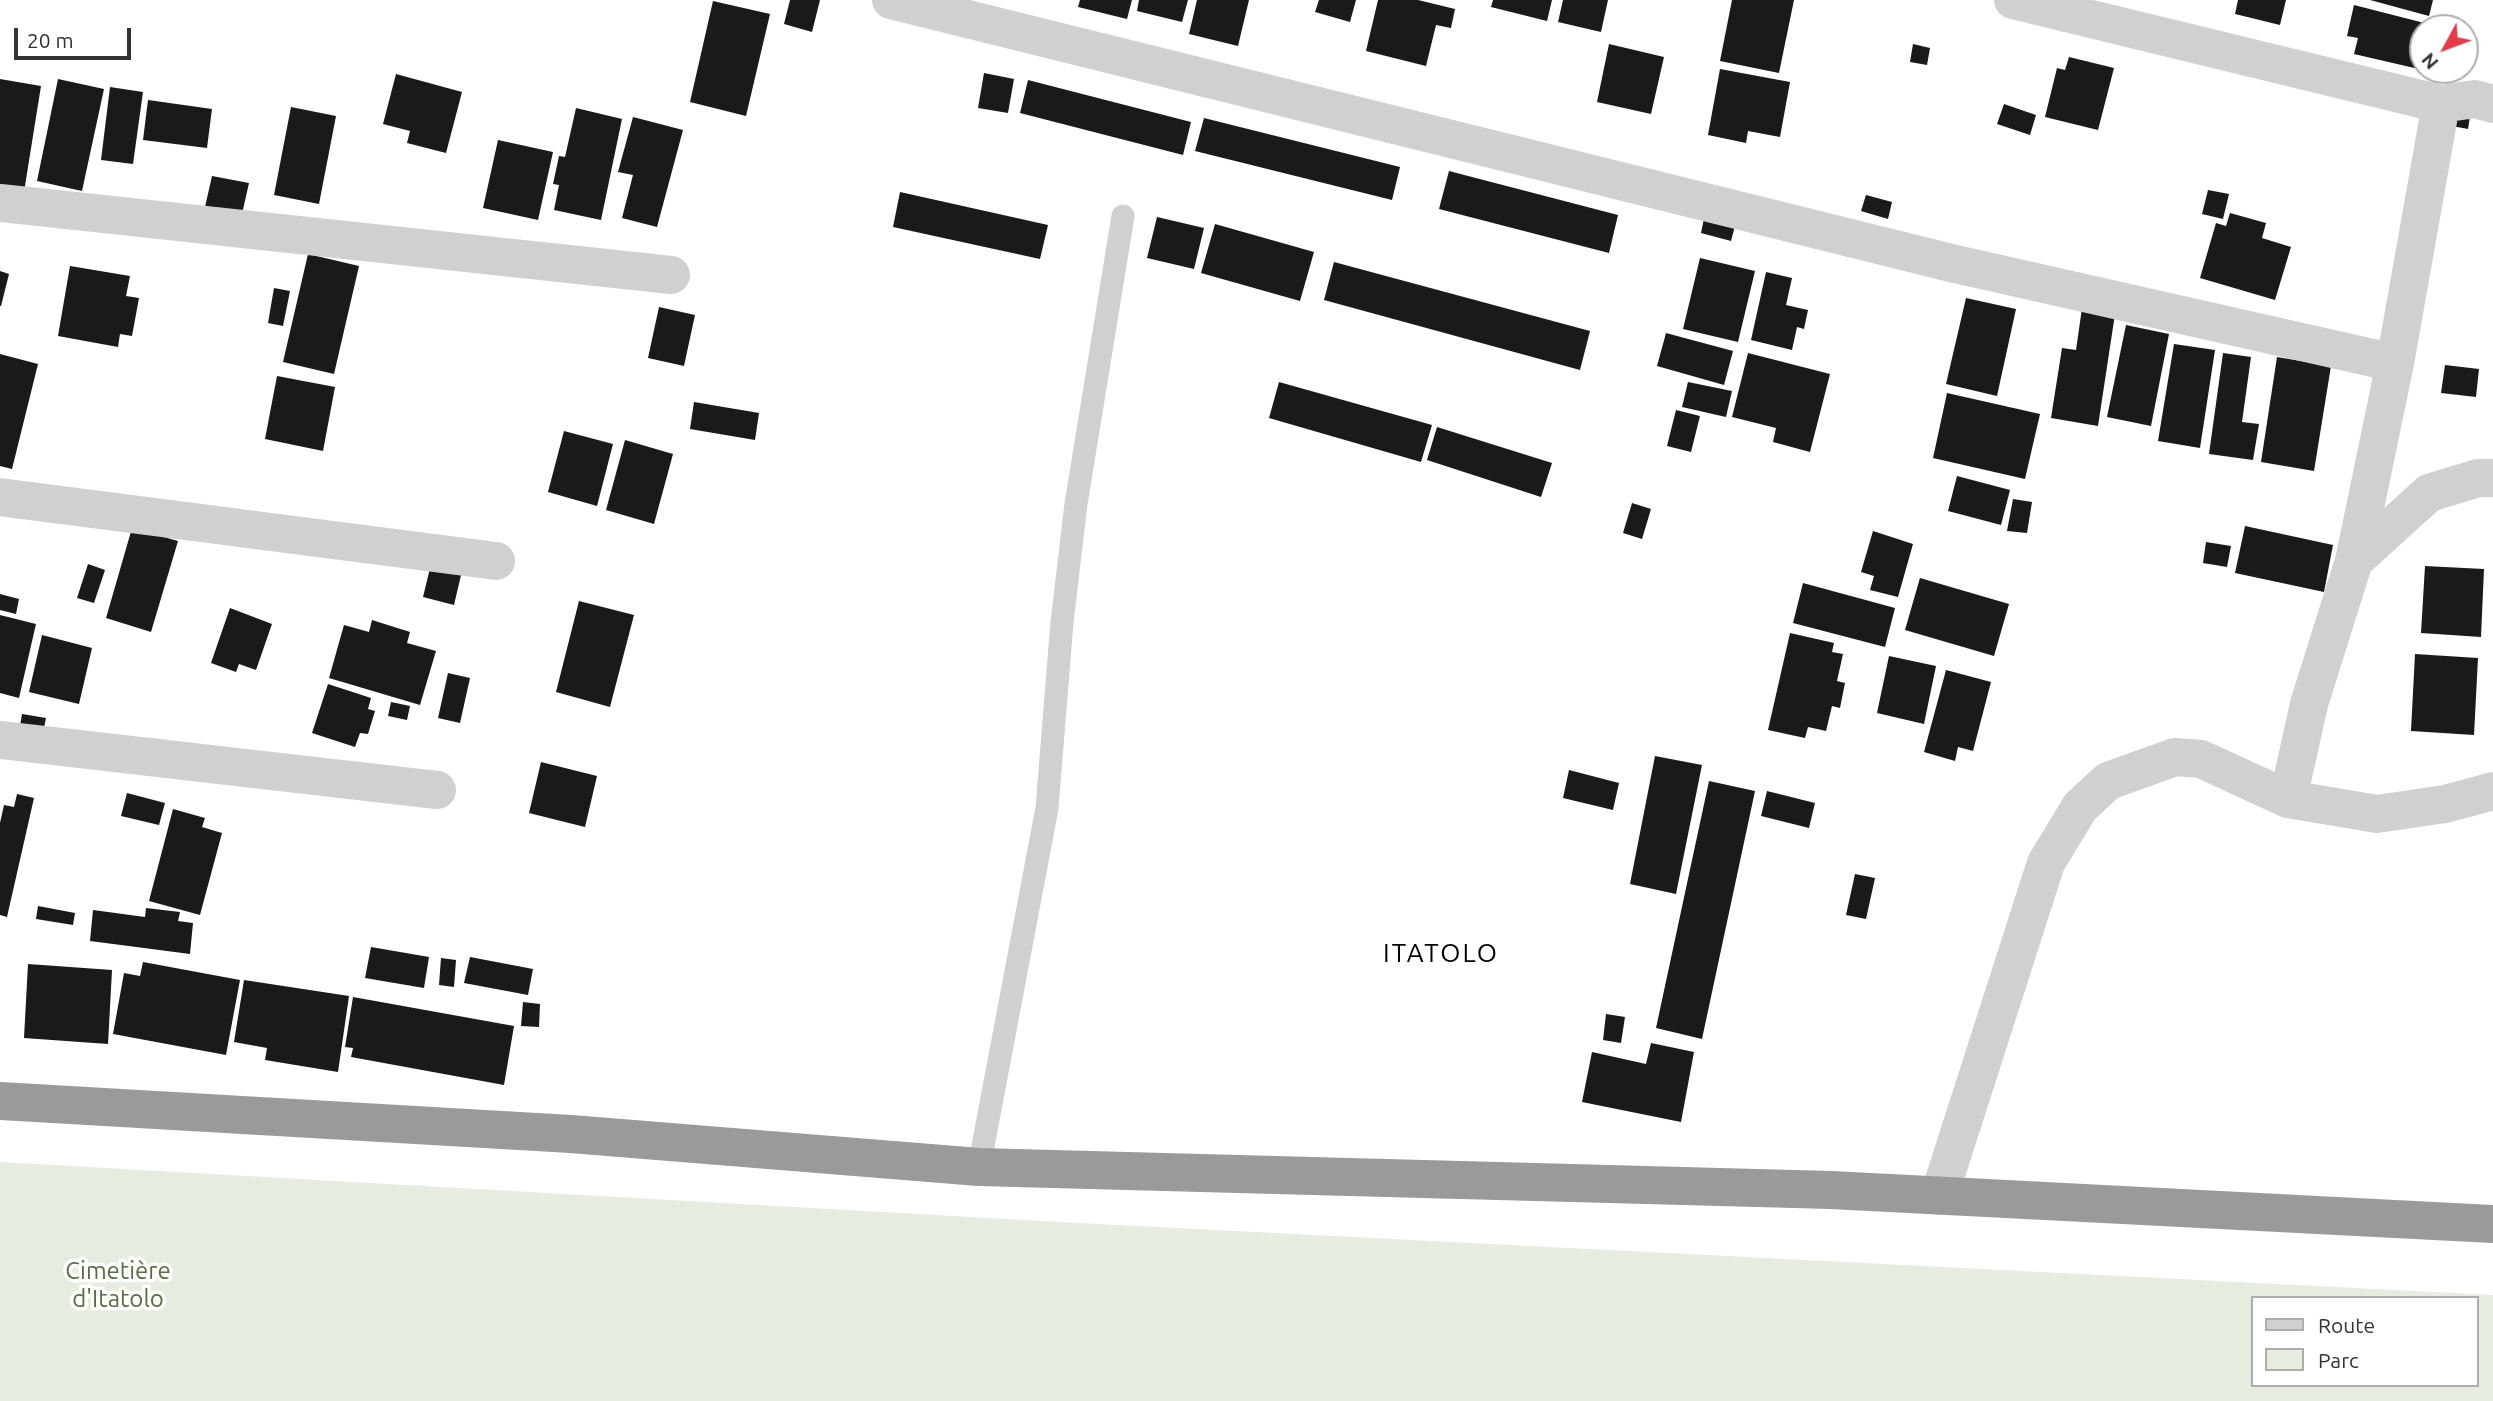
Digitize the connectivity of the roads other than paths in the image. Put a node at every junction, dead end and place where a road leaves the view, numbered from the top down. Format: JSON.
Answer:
{"nodes":[{"id":1,"x":891,"y":0,"type":"edge"},
{"id":2,"x":2014,"y":0,"type":"edge"},
{"id":3,"x":2441,"y":104,"type":"junction"},
{"id":4,"x":2493,"y":104,"type":"edge"},
{"id":5,"x":0,"y":203,"type":"edge"},
{"id":6,"x":1123,"y":216,"type":"dead end"},
{"id":7,"x":671,"y":275,"type":"dead end"},
{"id":8,"x":2395,"y":363,"type":"junction"},
{"id":9,"x":2493,"y":478,"type":"edge"},
{"id":10,"x":0,"y":497,"type":"edge"},
{"id":11,"x":496,"y":561,"type":"dead end"},
{"id":12,"x":2354,"y":561,"type":"junction"},
{"id":13,"x":0,"y":740,"type":"edge"},
{"id":14,"x":437,"y":790,"type":"dead end"},
{"id":15,"x":2493,"y":791,"type":"edge"},
{"id":16,"x":2288,"y":799,"type":"junction"},
{"id":17,"x":0,"y":1101,"type":"edge"},
{"id":18,"x":979,"y":1167,"type":"junction"},
{"id":19,"x":1939,"y":1196,"type":"junction"},
{"id":20,"x":2493,"y":1224,"type":"edge"}],
"edges":[{"from":1,"to":8,"type":"street"},
{"from":2,"to":3,"type":"street"},
{"from":3,"to":4,"type":"street"},
{"from":3,"to":8,"type":"street"},
{"from":5,"to":7,"type":"street"},
{"from":6,"to":18,"type":"lane"},
{"from":8,"to":12,"type":"street"},
{"from":9,"to":12,"type":"street"},
{"from":10,"to":11,"type":"street"},
{"from":12,"to":16,"type":"street"},
{"from":13,"to":14,"type":"street"},
{"from":15,"to":16,"type":"street"},
{"from":16,"to":19,"type":"street"},
{"from":17,"to":18,"type":"highway"},
{"from":18,"to":19,"type":"highway"},
{"from":19,"to":20,"type":"highway"}]}
